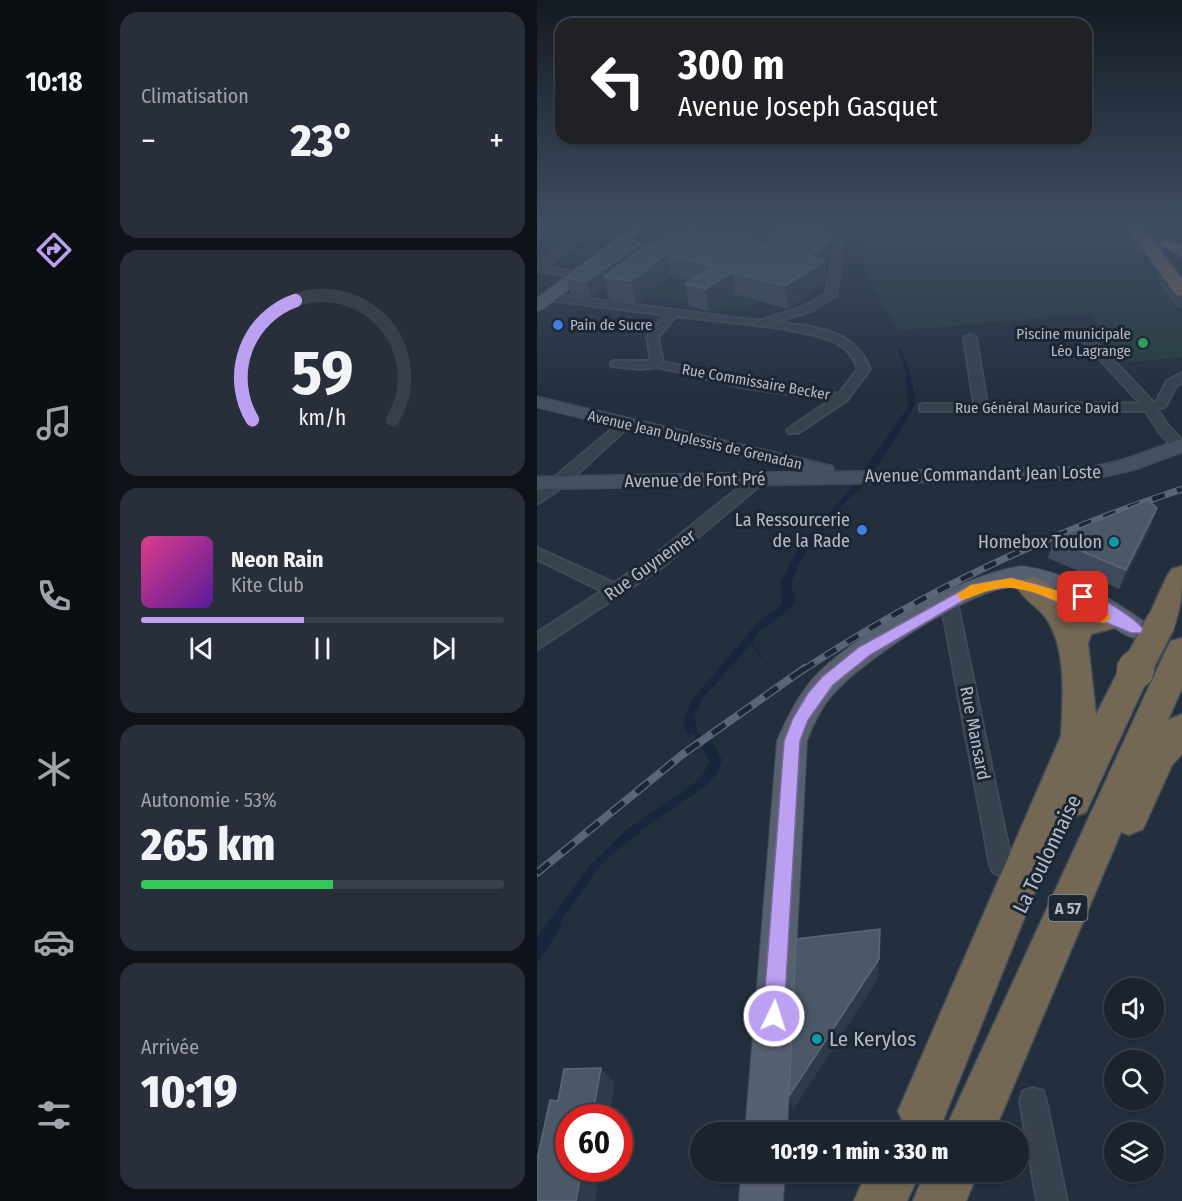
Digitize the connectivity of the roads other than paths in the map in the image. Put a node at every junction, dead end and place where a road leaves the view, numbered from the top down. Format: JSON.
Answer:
{"nodes":[{"id":1,"x":569,"y":283,"type":"edge"},
{"id":2,"x":833,"y":283,"type":"edge"},
{"id":3,"x":1168,"y":283,"type":"edge"},
{"id":4,"x":611,"y":290,"type":"edge"},
{"id":5,"x":542,"y":301,"type":"edge"},
{"id":6,"x":594,"y":303,"type":"junction"},
{"id":7,"x":1182,"y":303,"type":"edge"},
{"id":8,"x":672,"y":314,"type":"junction"},
{"id":9,"x":756,"y":324,"type":"junction"},
{"id":10,"x":970,"y":338,"type":"dead end"},
{"id":11,"x":1087,"y":339,"type":"dead end"},
{"id":12,"x":615,"y":364,"type":"dead end"},
{"id":13,"x":658,"y":364,"type":"junction"},
{"id":14,"x":1182,"y":377,"type":"edge"},
{"id":15,"x":841,"y":398,"type":"junction"},
{"id":16,"x":537,"y":402,"type":"edge"},
{"id":17,"x":924,"y":408,"type":"dead end"},
{"id":18,"x":981,"y":408,"type":"junction"},
{"id":19,"x":1150,"y":408,"type":"junction"},
{"id":20,"x":624,"y":423,"type":"junction"},
{"id":21,"x":793,"y":430,"type":"dead end"},
{"id":22,"x":1181,"y":445,"type":"edge"},
{"id":23,"x":814,"y":473,"type":"junction"},
{"id":24,"x":854,"y":477,"type":"joint"},
{"id":25,"x":755,"y":479,"type":"junction"},
{"id":26,"x":560,"y":482,"type":"junction"},
{"id":27,"x":537,"y":483,"type":"edge"},
{"id":28,"x":537,"y":499,"type":"edge"},
{"id":29,"x":537,"y":553,"type":"edge"},
{"id":30,"x":1182,"y":576,"type":"edge"},
{"id":31,"x":1032,"y":587,"type":"junction"},
{"id":32,"x":615,"y":591,"type":"junction"},
{"id":33,"x":962,"y":595,"type":"junction"},
{"id":34,"x":1135,"y":624,"type":"junction"},
{"id":35,"x":537,"y":642,"type":"edge"},
{"id":36,"x":1072,"y":644,"type":"junction"},
{"id":37,"x":1166,"y":664,"type":"edge"},
{"id":38,"x":1182,"y":729,"type":"edge"},
{"id":39,"x":1001,"y":865,"type":"dead end"},
{"id":40,"x":1028,"y":998,"type":"junction"},
{"id":41,"x":1033,"y":1101,"type":"dead end"},
{"id":42,"x":767,"y":1122,"type":"edge"},
{"id":43,"x":918,"y":1122,"type":"edge"},
{"id":44,"x":973,"y":1122,"type":"edge"},
{"id":45,"x":762,"y":1182,"type":"edge"},
{"id":46,"x":889,"y":1182,"type":"edge"},
{"id":47,"x":948,"y":1182,"type":"edge"},
{"id":48,"x":761,"y":1201,"type":"edge"},
{"id":49,"x":880,"y":1201,"type":"edge"},
{"id":50,"x":939,"y":1201,"type":"edge"},
{"id":51,"x":1052,"y":1201,"type":"edge"}],
"edges":[{"from":1,"to":5,"type":"main road"},
{"from":2,"to":9,"type":"street"},
{"from":3,"to":7,"type":"street"},
{"from":4,"to":6,"type":"street"},
{"from":5,"to":6,"type":"street"},
{"from":6,"to":8,"type":"street"},
{"from":8,"to":9,"type":"street"},
{"from":8,"to":13,"type":"street","name":"Rue Commissaire Becker"},
{"from":9,"to":15,"type":"street"},
{"from":10,"to":18,"type":"street"},
{"from":11,"to":19,"type":"street"},
{"from":12,"to":13,"type":"street"},
{"from":13,"to":15,"type":"street","name":"Rue Commissaire Becker"},
{"from":14,"to":19,"type":"street"},
{"from":15,"to":21,"type":"street"},
{"from":16,"to":20,"type":"main road","name":"Avenue Jean Duplessis de Grenadan"},
{"from":17,"to":18,"type":"street","name":"Rue Général Maurice David"},
{"from":18,"to":19,"type":"street","name":"Rue Général Maurice David"},
{"from":19,"to":22,"type":"street"},
{"from":20,"to":23,"type":"main road","name":"Avenue Jean Duplessis de Grenadan"},
{"from":20,"to":26,"type":"street"},
{"from":22,"to":24,"type":"main road","name":"Avenue Commandant Jean Loste"},
{"from":23,"to":24,"type":"main road","name":"Avenue de Font Pré"},
{"from":23,"to":25,"type":"main road","name":"Avenue de Font Pré"},
{"from":25,"to":26,"type":"main road","name":"Avenue de Font Pré"},
{"from":25,"to":32,"type":"street","name":"Rue Guynemer"},
{"from":26,"to":27,"type":"main road","name":"Avenue de Font Pré"},
{"from":26,"to":28,"type":"street"},
{"from":29,"to":32,"type":"street"},
{"from":30,"to":34,"type":"highway","name":"La Toulonnaise","number":"A 57"},
{"from":31,"to":33,"type":"main road"},
{"from":31,"to":34,"type":"main road"},
{"from":31,"to":36,"type":"highway"},
{"from":32,"to":35,"type":"street","name":"Rue Guynemer"},
{"from":33,"to":34,"type":"main road"},
{"from":33,"to":39,"type":"street","name":"Rue Mansard"},
{"from":33,"to":42,"type":"main road"},
{"from":34,"to":36,"type":"highway"},
{"from":34,"to":37,"type":"highway","name":"La Toulonnaise","number":"A 57","bridge":true},
{"from":36,"to":43,"type":"highway"},
{"from":37,"to":40,"type":"highway","name":"La Toulonnaise","number":"A 57"},
{"from":37,"to":43,"type":"highway","name":"La Toulonnaise","number":"A 57"},
{"from":38,"to":40,"type":"highway"},
{"from":40,"to":44,"type":"highway","name":"La Toulonnaise","number":"A 57"},
{"from":41,"to":51,"type":"street"},
{"from":45,"to":48,"type":"main road"},
{"from":46,"to":49,"type":"highway"},
{"from":47,"to":50,"type":"highway"}]}
